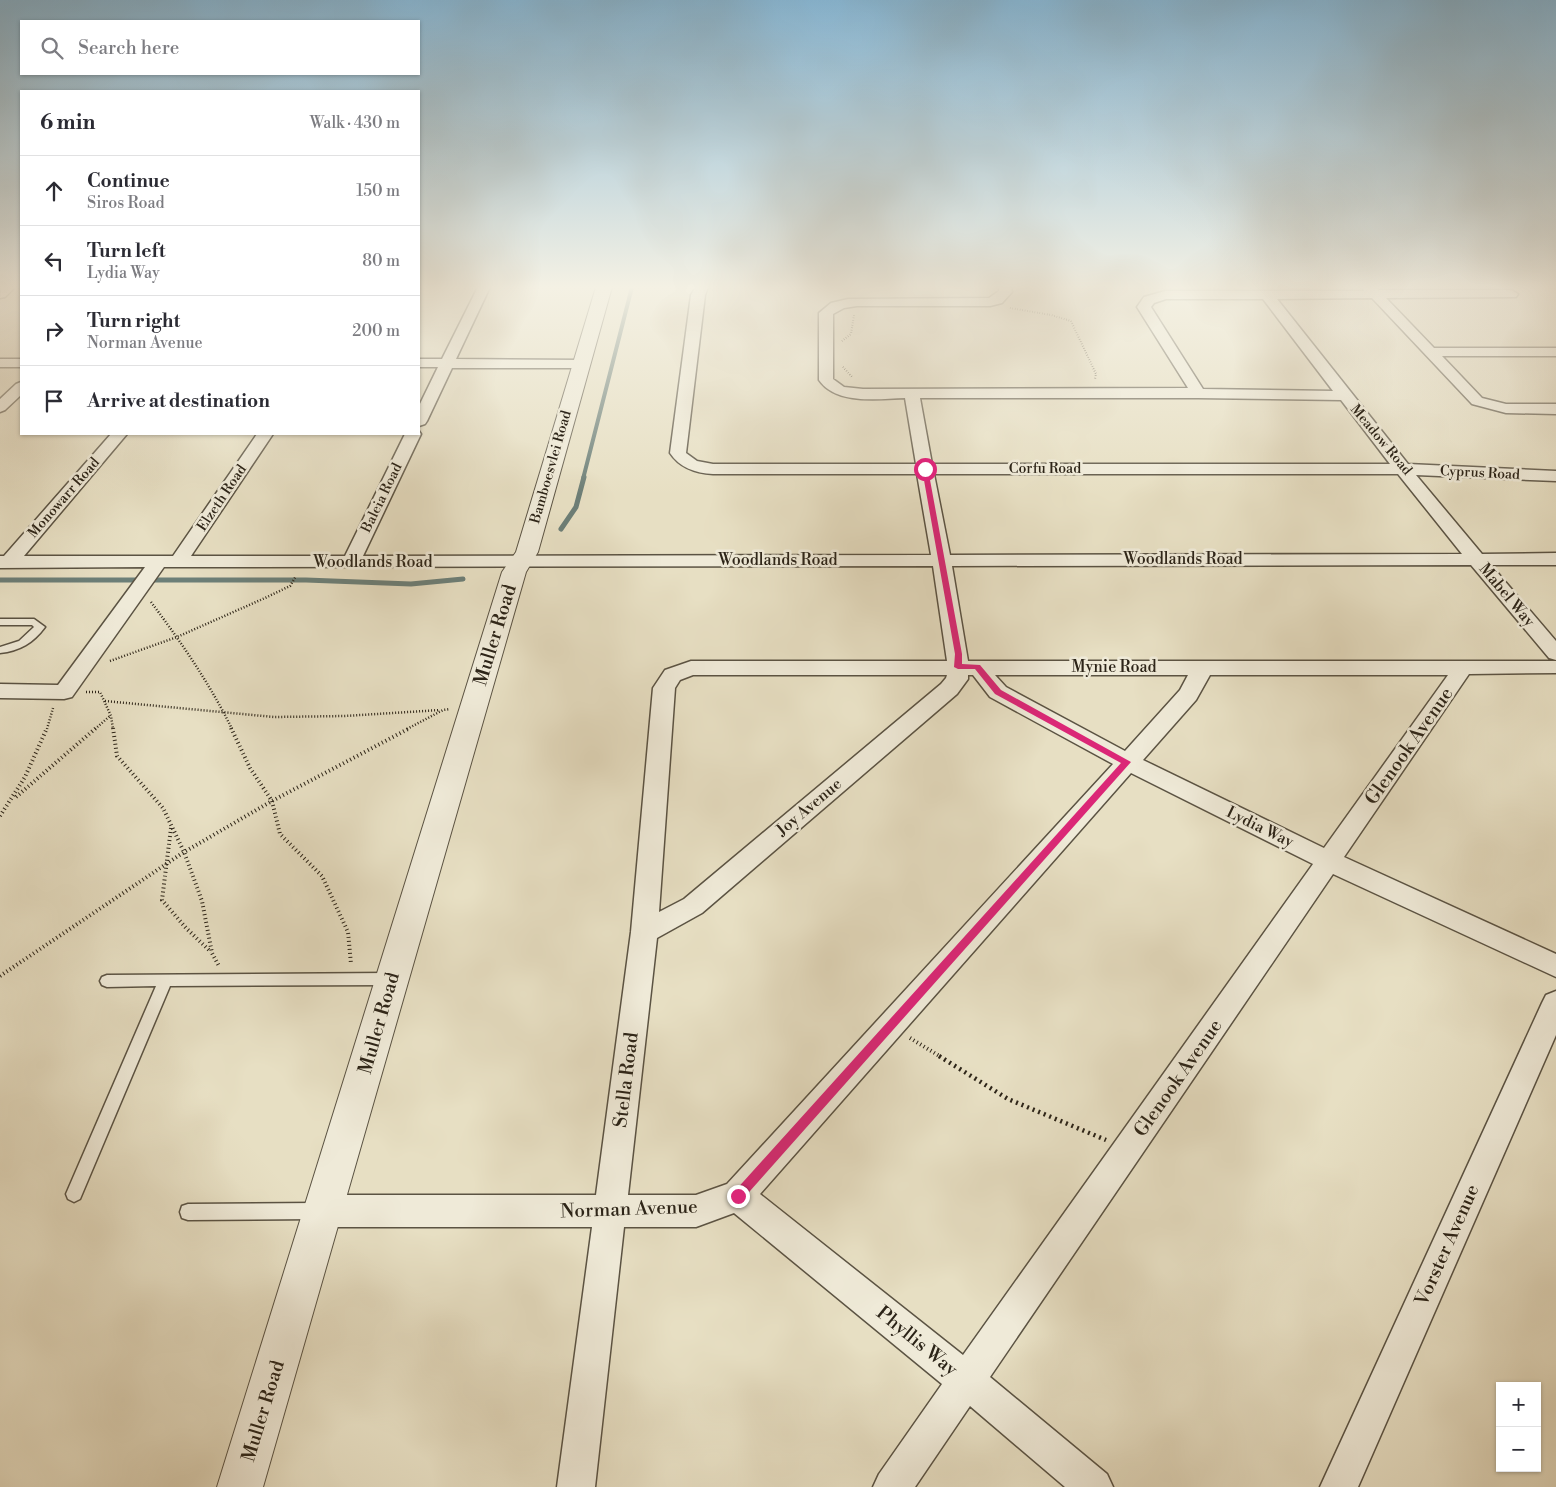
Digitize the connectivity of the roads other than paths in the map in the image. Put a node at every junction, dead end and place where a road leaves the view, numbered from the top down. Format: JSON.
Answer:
{"nodes":[{"id":1,"x":450,"y":356,"type":"edge"},
{"id":2,"x":584,"y":356,"type":"edge"},
{"id":3,"x":690,"y":356,"type":"edge"},
{"id":4,"x":826,"y":356,"type":"edge"},
{"id":5,"x":1175,"y":356,"type":"edge"},
{"id":6,"x":1314,"y":356,"type":"edge"},
{"id":7,"x":1433,"y":356,"type":"edge"},
{"id":8,"x":20,"y":363,"type":"edge"},
{"id":9,"x":447,"y":363,"type":"junction"},
{"id":10,"x":0,"y":364,"type":"edge"},
{"id":11,"x":420,"y":364,"type":"edge"},
{"id":12,"x":582,"y":364,"type":"junction"},
{"id":13,"x":20,"y":388,"type":"edge"},
{"id":14,"x":1198,"y":393,"type":"junction"},
{"id":15,"x":912,"y":396,"type":"junction"},
{"id":16,"x":1344,"y":396,"type":"junction"},
{"id":17,"x":0,"y":407,"type":"edge"},
{"id":18,"x":1556,"y":409,"type":"edge"},
{"id":19,"x":420,"y":420,"type":"edge"},
{"id":20,"x":119,"y":435,"type":"edge"},
{"id":21,"x":264,"y":435,"type":"edge"},
{"id":22,"x":413,"y":435,"type":"edge"},
{"id":23,"x":925,"y":469,"type":"junction"},
{"id":24,"x":1405,"y":469,"type":"junction"},
{"id":25,"x":1556,"y":476,"type":"edge"},
{"id":26,"x":1477,"y":559,"type":"junction"},
{"id":27,"x":1556,"y":559,"type":"edge"},
{"id":28,"x":521,"y":560,"type":"junction"},
{"id":29,"x":942,"y":560,"type":"junction"},
{"id":30,"x":5,"y":562,"type":"edge"},
{"id":31,"x":178,"y":562,"type":"junction"},
{"id":32,"x":351,"y":562,"type":"junction"},
{"id":33,"x":149,"y":575,"type":"junction"},
{"id":34,"x":0,"y":622,"type":"edge"},
{"id":35,"x":0,"y":650,"type":"edge"},
{"id":36,"x":1556,"y":654,"type":"edge"},
{"id":37,"x":1556,"y":666,"type":"edge"},
{"id":38,"x":968,"y":667,"type":"junction"},
{"id":39,"x":1201,"y":668,"type":"junction"},
{"id":40,"x":1463,"y":668,"type":"junction"},
{"id":41,"x":672,"y":675,"type":"joint"},
{"id":42,"x":0,"y":691,"type":"edge"},
{"id":43,"x":1127,"y":762,"type":"junction"},
{"id":44,"x":1329,"y":861,"type":"junction"},
{"id":45,"x":644,"y":932,"type":"junction"},
{"id":46,"x":1556,"y":966,"type":"edge"},
{"id":47,"x":391,"y":979,"type":"junction"},
{"id":48,"x":107,"y":981,"type":"dead end"},
{"id":49,"x":165,"y":981,"type":"junction"},
{"id":50,"x":1556,"y":1003,"type":"edge"},
{"id":51,"x":74,"y":1194,"type":"dead end"},
{"id":52,"x":738,"y":1196,"type":"junction"},
{"id":53,"x":324,"y":1210,"type":"junction"},
{"id":54,"x":188,"y":1212,"type":"dead end"},
{"id":55,"x":609,"y":1212,"type":"junction"},
{"id":56,"x":966,"y":1380,"type":"junction"},
{"id":57,"x":240,"y":1487,"type":"edge"},
{"id":58,"x":576,"y":1487,"type":"edge"},
{"id":59,"x":892,"y":1487,"type":"edge"},
{"id":60,"x":1094,"y":1487,"type":"edge"},
{"id":61,"x":1339,"y":1487,"type":"edge"}],
"edges":[{"from":1,"to":9,"type":"street"},
{"from":2,"to":12,"type":"street","name":"Bamboesvlei Road"},
{"from":3,"to":23,"type":"street","name":"Corfu Road"},
{"from":4,"to":15,"type":"street"},
{"from":5,"to":14,"type":"street"},
{"from":6,"to":16,"type":"street","name":"Meadow Road"},
{"from":7,"to":18,"type":"street"},
{"from":8,"to":10,"type":"street"},
{"from":9,"to":11,"type":"street"},
{"from":9,"to":12,"type":"street"},
{"from":9,"to":19,"type":"street"},
{"from":12,"to":28,"type":"street","name":"Bamboesvlei Road"},
{"from":13,"to":17,"type":"street"},
{"from":14,"to":15,"type":"street"},
{"from":14,"to":16,"type":"street"},
{"from":15,"to":23,"type":"street"},
{"from":16,"to":24,"type":"street","name":"Meadow Road"},
{"from":20,"to":30,"type":"street","name":"Monowarr Road"},
{"from":21,"to":31,"type":"street","name":"Elzeth Road"},
{"from":22,"to":32,"type":"street","name":"Baleia Road"},
{"from":23,"to":24,"type":"street","name":"Corfu Road"},
{"from":23,"to":29,"type":"street"},
{"from":24,"to":25,"type":"street","name":"Cyprus Road"},
{"from":24,"to":26,"type":"street","name":"Meadow Road"},
{"from":26,"to":27,"type":"street","name":"Woodlands Road"},
{"from":26,"to":29,"type":"street","name":"Woodlands Road"},
{"from":26,"to":36,"type":"street","name":"Mabel Way"},
{"from":28,"to":29,"type":"street","name":"Woodlands Road"},
{"from":28,"to":32,"type":"street","name":"Woodlands Road"},
{"from":28,"to":47,"type":"street","name":"Muller Road"},
{"from":29,"to":38,"type":"street"},
{"from":30,"to":33,"type":"street","name":"Woodlands Road"},
{"from":31,"to":32,"type":"street","name":"Woodlands Road"},
{"from":31,"to":33,"type":"street","name":"Woodlands Road"},
{"from":33,"to":42,"type":"street"},
{"from":34,"to":35,"type":"lane"},
{"from":37,"to":40,"type":"street","name":"Mynie Road"},
{"from":38,"to":39,"type":"street","name":"Mynie Road"},
{"from":38,"to":41,"type":"street","name":"Mynie Road"},
{"from":38,"to":43,"type":"street","name":"Lydia Way"},
{"from":38,"to":45,"type":"street","name":"Joy Avenue"},
{"from":39,"to":40,"type":"street","name":"Mynie Road"},
{"from":39,"to":43,"type":"street","name":"Norman Avenue"},
{"from":40,"to":44,"type":"street","name":"Glenook Avenue"},
{"from":41,"to":45,"type":"street","name":"Stella Road"},
{"from":43,"to":44,"type":"street","name":"Lydia Way"},
{"from":43,"to":52,"type":"street","name":"Norman Avenue"},
{"from":44,"to":46,"type":"street","name":"Lydia Way"},
{"from":44,"to":56,"type":"street","name":"Glenook Avenue"},
{"from":45,"to":55,"type":"street","name":"Stella Road"},
{"from":47,"to":49,"type":"lane"},
{"from":47,"to":53,"type":"street","name":"Muller Road"},
{"from":48,"to":49,"type":"lane"},
{"from":49,"to":51,"type":"lane"},
{"from":50,"to":61,"type":"street","name":"Vorster Avenue"},
{"from":52,"to":55,"type":"street","name":"Norman Avenue"},
{"from":52,"to":56,"type":"street","name":"Phyllis Way"},
{"from":53,"to":54,"type":"lane"},
{"from":53,"to":55,"type":"street","name":"Norman Avenue"},
{"from":53,"to":57,"type":"street","name":"Muller Road"},
{"from":55,"to":58,"type":"street","name":"Stella Road"},
{"from":56,"to":59,"type":"street","name":"Glenook Avenue"},
{"from":56,"to":60,"type":"street","name":"Phyllis Way"}]}
